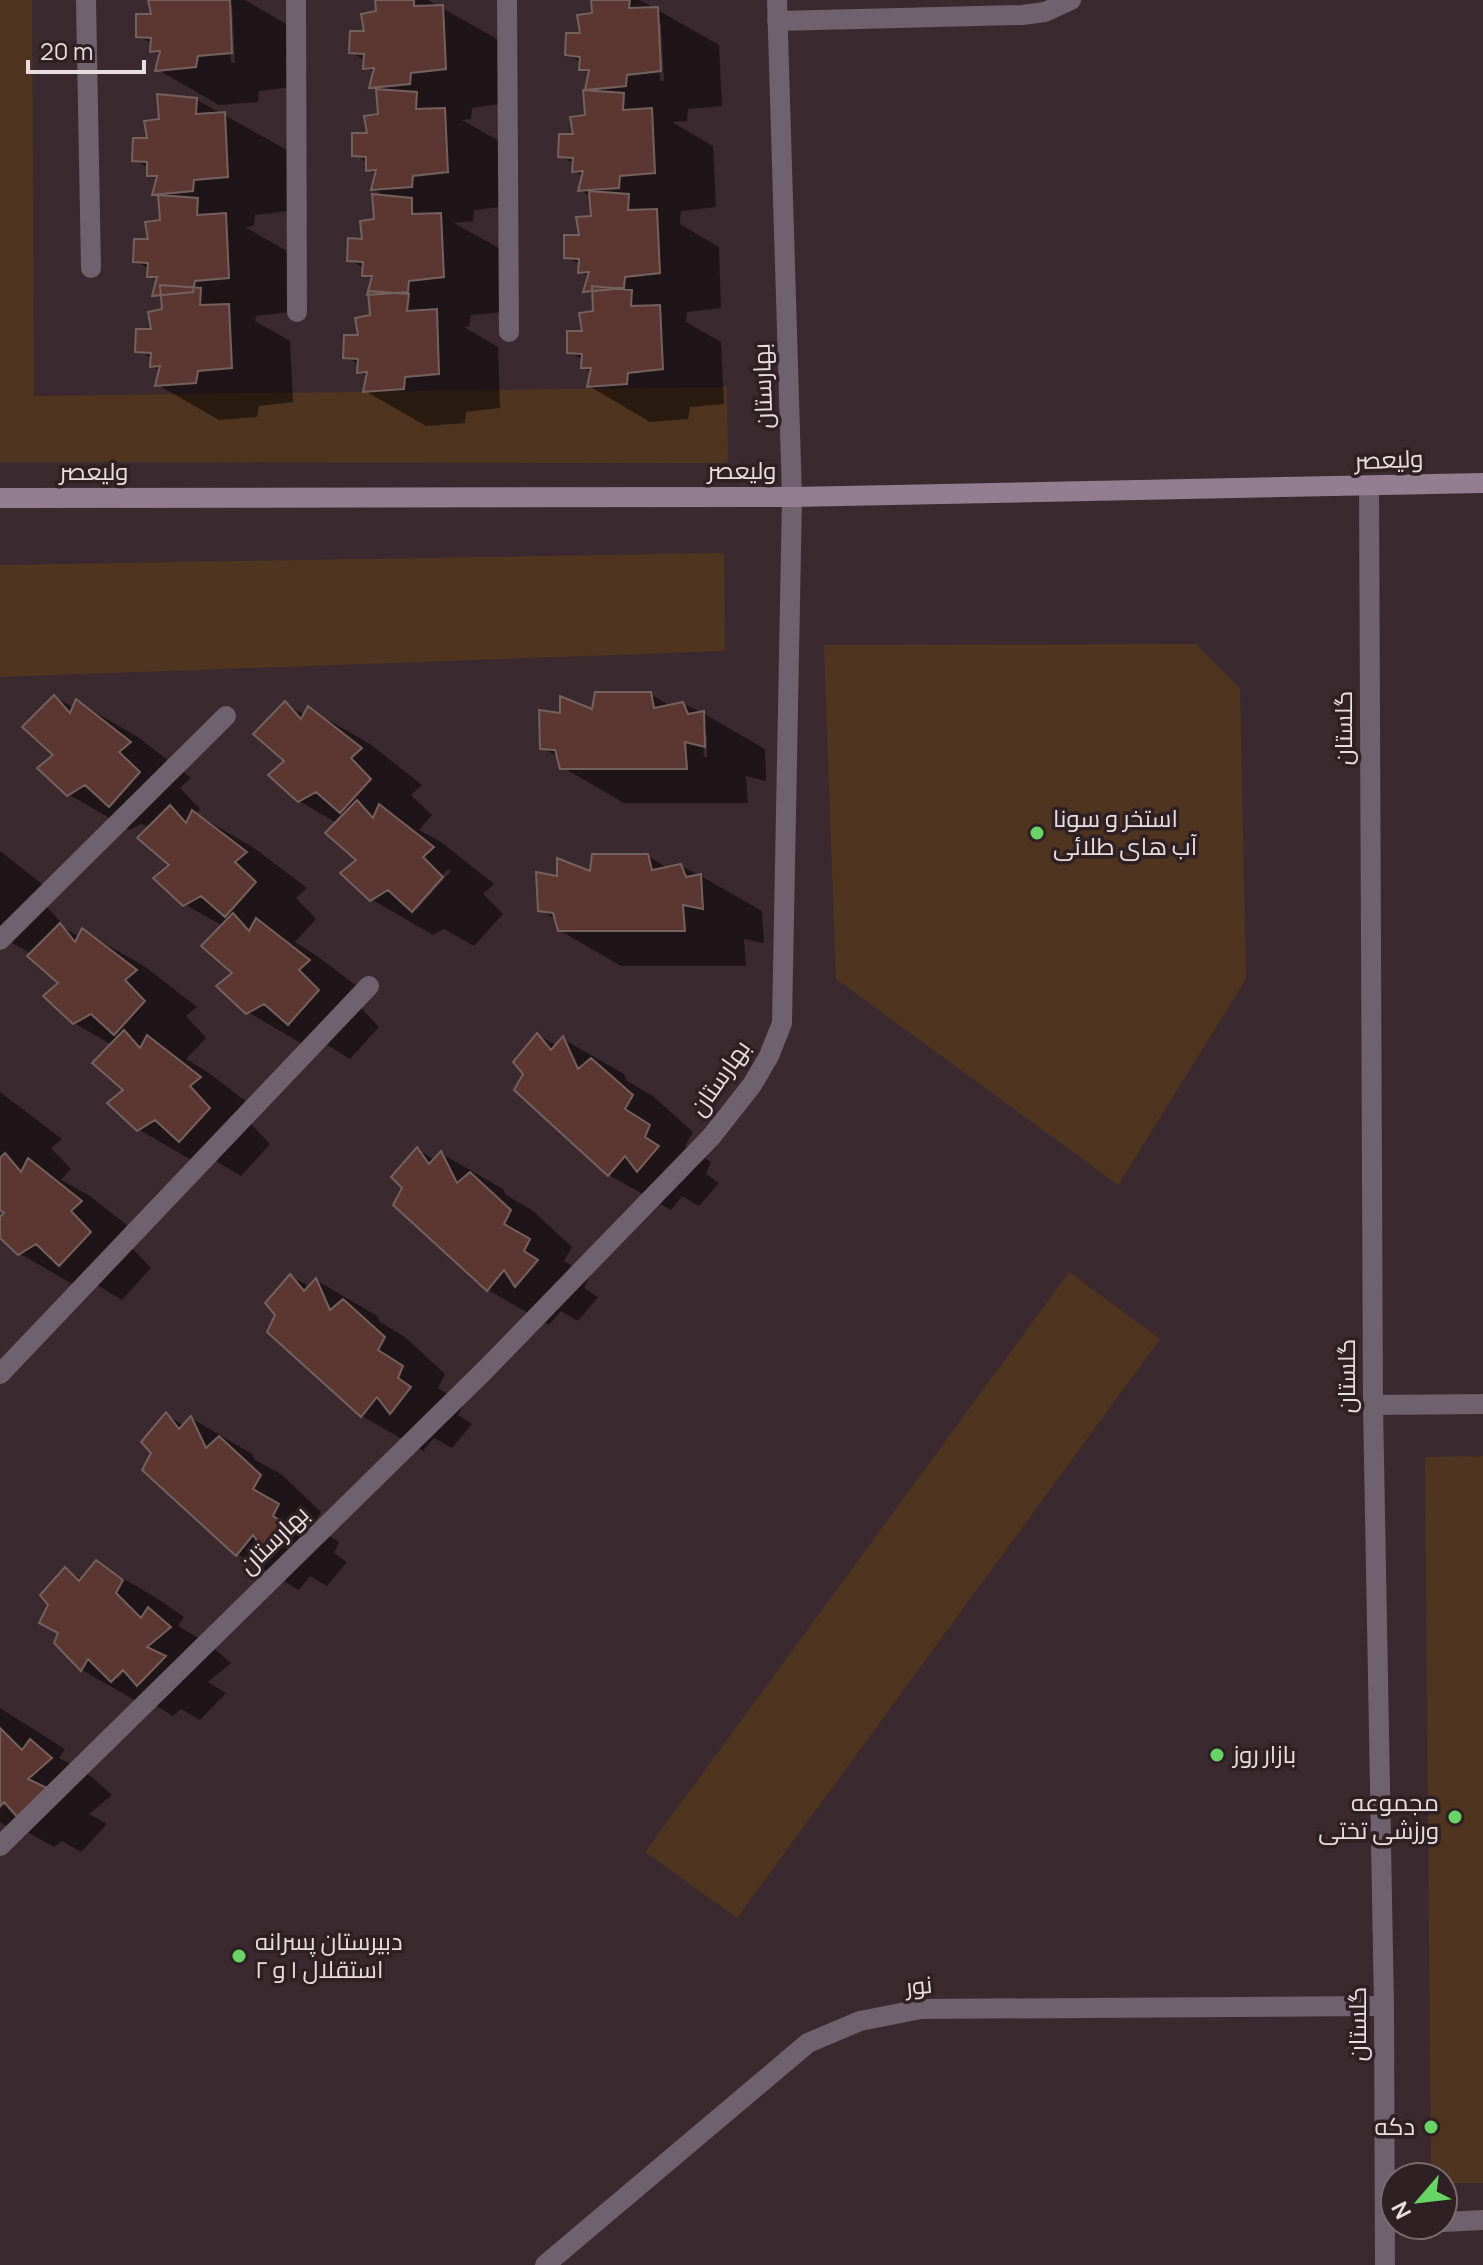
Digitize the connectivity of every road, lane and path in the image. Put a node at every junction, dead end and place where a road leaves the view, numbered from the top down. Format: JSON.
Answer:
{"nodes":[{"id":1,"x":86,"y":0,"type":"edge"},
{"id":2,"x":296,"y":0,"type":"edge"},
{"id":3,"x":507,"y":0,"type":"edge"},
{"id":4,"x":777,"y":0,"type":"edge"},
{"id":5,"x":1071,"y":0,"type":"edge"},
{"id":6,"x":777,"y":21,"type":"junction"},
{"id":7,"x":91,"y":268,"type":"dead end"},
{"id":8,"x":297,"y":312,"type":"dead end"},
{"id":9,"x":509,"y":332,"type":"dead end"},
{"id":10,"x":1483,"y":483,"type":"edge"},
{"id":11,"x":1369,"y":487,"type":"junction"},
{"id":12,"x":792,"y":497,"type":"junction"},
{"id":13,"x":0,"y":498,"type":"edge"},
{"id":14,"x":226,"y":716,"type":"dead end"},
{"id":15,"x":0,"y":940,"type":"edge"},
{"id":16,"x":369,"y":986,"type":"dead end"},
{"id":17,"x":0,"y":1374,"type":"edge"},
{"id":18,"x":1483,"y":1404,"type":"edge"},
{"id":19,"x":1373,"y":1405,"type":"junction"},
{"id":20,"x":0,"y":1846,"type":"edge"},
{"id":21,"x":1384,"y":2006,"type":"junction"},
{"id":22,"x":1388,"y":2161,"type":"edge"},
{"id":23,"x":1483,"y":2220,"type":"edge"},
{"id":24,"x":1459,"y":2221,"type":"edge"},
{"id":25,"x":1388,"y":2241,"type":"edge"},
{"id":26,"x":545,"y":2265,"type":"edge"},
{"id":27,"x":1385,"y":2265,"type":"edge"}],
"edges":[{"from":1,"to":7,"type":"street"},
{"from":2,"to":8,"type":"street"},
{"from":3,"to":9,"type":"street"},
{"from":4,"to":6,"type":"street","name":"بهارستان"},
{"from":5,"to":6,"type":"street"},
{"from":6,"to":12,"type":"street","name":"بهارستان"},
{"from":10,"to":11,"type":"main road","name":"ولیعصر"},
{"from":11,"to":12,"type":"main road","name":"ولیعصر"},
{"from":11,"to":19,"type":"street","name":"گلستان"},
{"from":12,"to":13,"type":"main road","name":"ولیعصر"},
{"from":12,"to":20,"type":"street","name":"بهارستان"},
{"from":14,"to":15,"type":"street"},
{"from":16,"to":17,"type":"street"},
{"from":18,"to":19,"type":"street"},
{"from":19,"to":21,"type":"street","name":"گلستان"},
{"from":21,"to":22,"type":"street","name":"گلستان"},
{"from":21,"to":26,"type":"street","name":"نور"},
{"from":23,"to":24,"type":"street"},
{"from":25,"to":27,"type":"street","name":"گلستان"}]}
